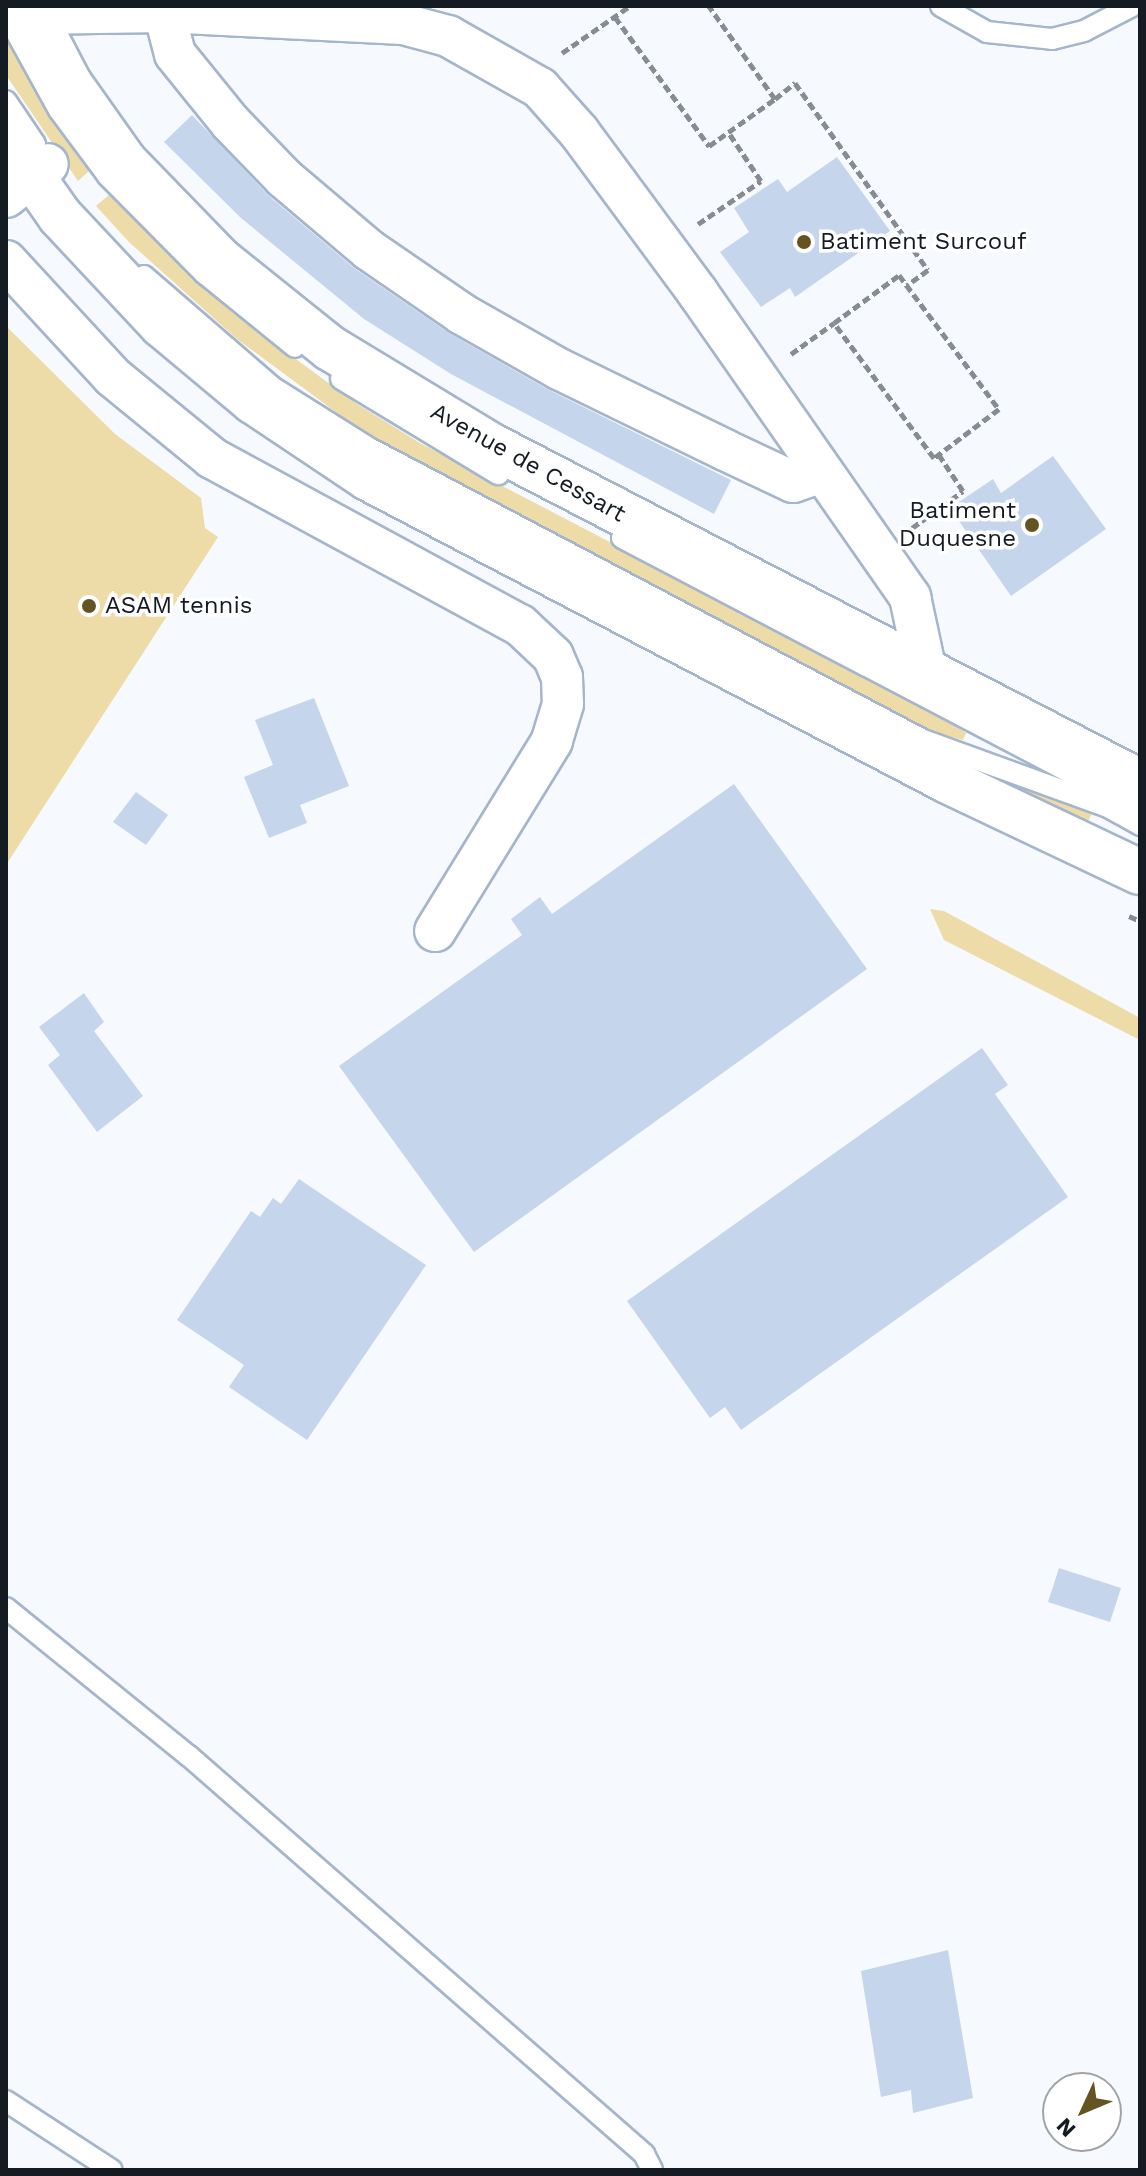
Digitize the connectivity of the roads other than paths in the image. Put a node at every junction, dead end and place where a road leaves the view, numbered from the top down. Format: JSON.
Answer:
{"nodes":[{"id":1,"x":941,"y":6,"type":"edge"},
{"id":2,"x":1132,"y":6,"type":"edge"},
{"id":3,"x":22,"y":11,"type":"edge"},
{"id":4,"x":164,"y":12,"type":"junction"},
{"id":5,"x":6,"y":101,"type":"edge"},
{"id":6,"x":6,"y":139,"type":"edge"},
{"id":7,"x":28,"y":179,"type":"edge"},
{"id":8,"x":6,"y":261,"type":"edge"},
{"id":9,"x":822,"y":472,"type":"junction"},
{"id":10,"x":927,"y":676,"type":"junction"},
{"id":11,"x":1140,"y":782,"type":"edge"},
{"id":12,"x":1140,"y":809,"type":"edge"},
{"id":13,"x":1140,"y":825,"type":"edge"},
{"id":14,"x":1140,"y":872,"type":"edge"},
{"id":15,"x":435,"y":931,"type":"dead end"},
{"id":16,"x":6,"y":1608,"type":"edge"},
{"id":17,"x":6,"y":2101,"type":"edge"},
{"id":18,"x":112,"y":2170,"type":"edge"},
{"id":19,"x":652,"y":2170,"type":"edge"}],
"edges":[{"from":1,"to":2,"type":"lane"},
{"from":3,"to":4,"type":"street"},
{"from":3,"to":10,"type":"main road","name":"Avenue de Cessart"},
{"from":3,"to":12,"type":"lane"},
{"from":4,"to":9,"type":"street"},
{"from":4,"to":9,"type":"street"},
{"from":5,"to":7,"type":"lane"},
{"from":6,"to":7,"type":"main road"},
{"from":7,"to":13,"type":"lane"},
{"from":7,"to":14,"type":"main road"},
{"from":8,"to":15,"type":"street"},
{"from":9,"to":10,"type":"street"},
{"from":10,"to":11,"type":"main road","name":"Avenue de Cessart"},
{"from":16,"to":19,"type":"lane"},
{"from":17,"to":18,"type":"lane"}]}
